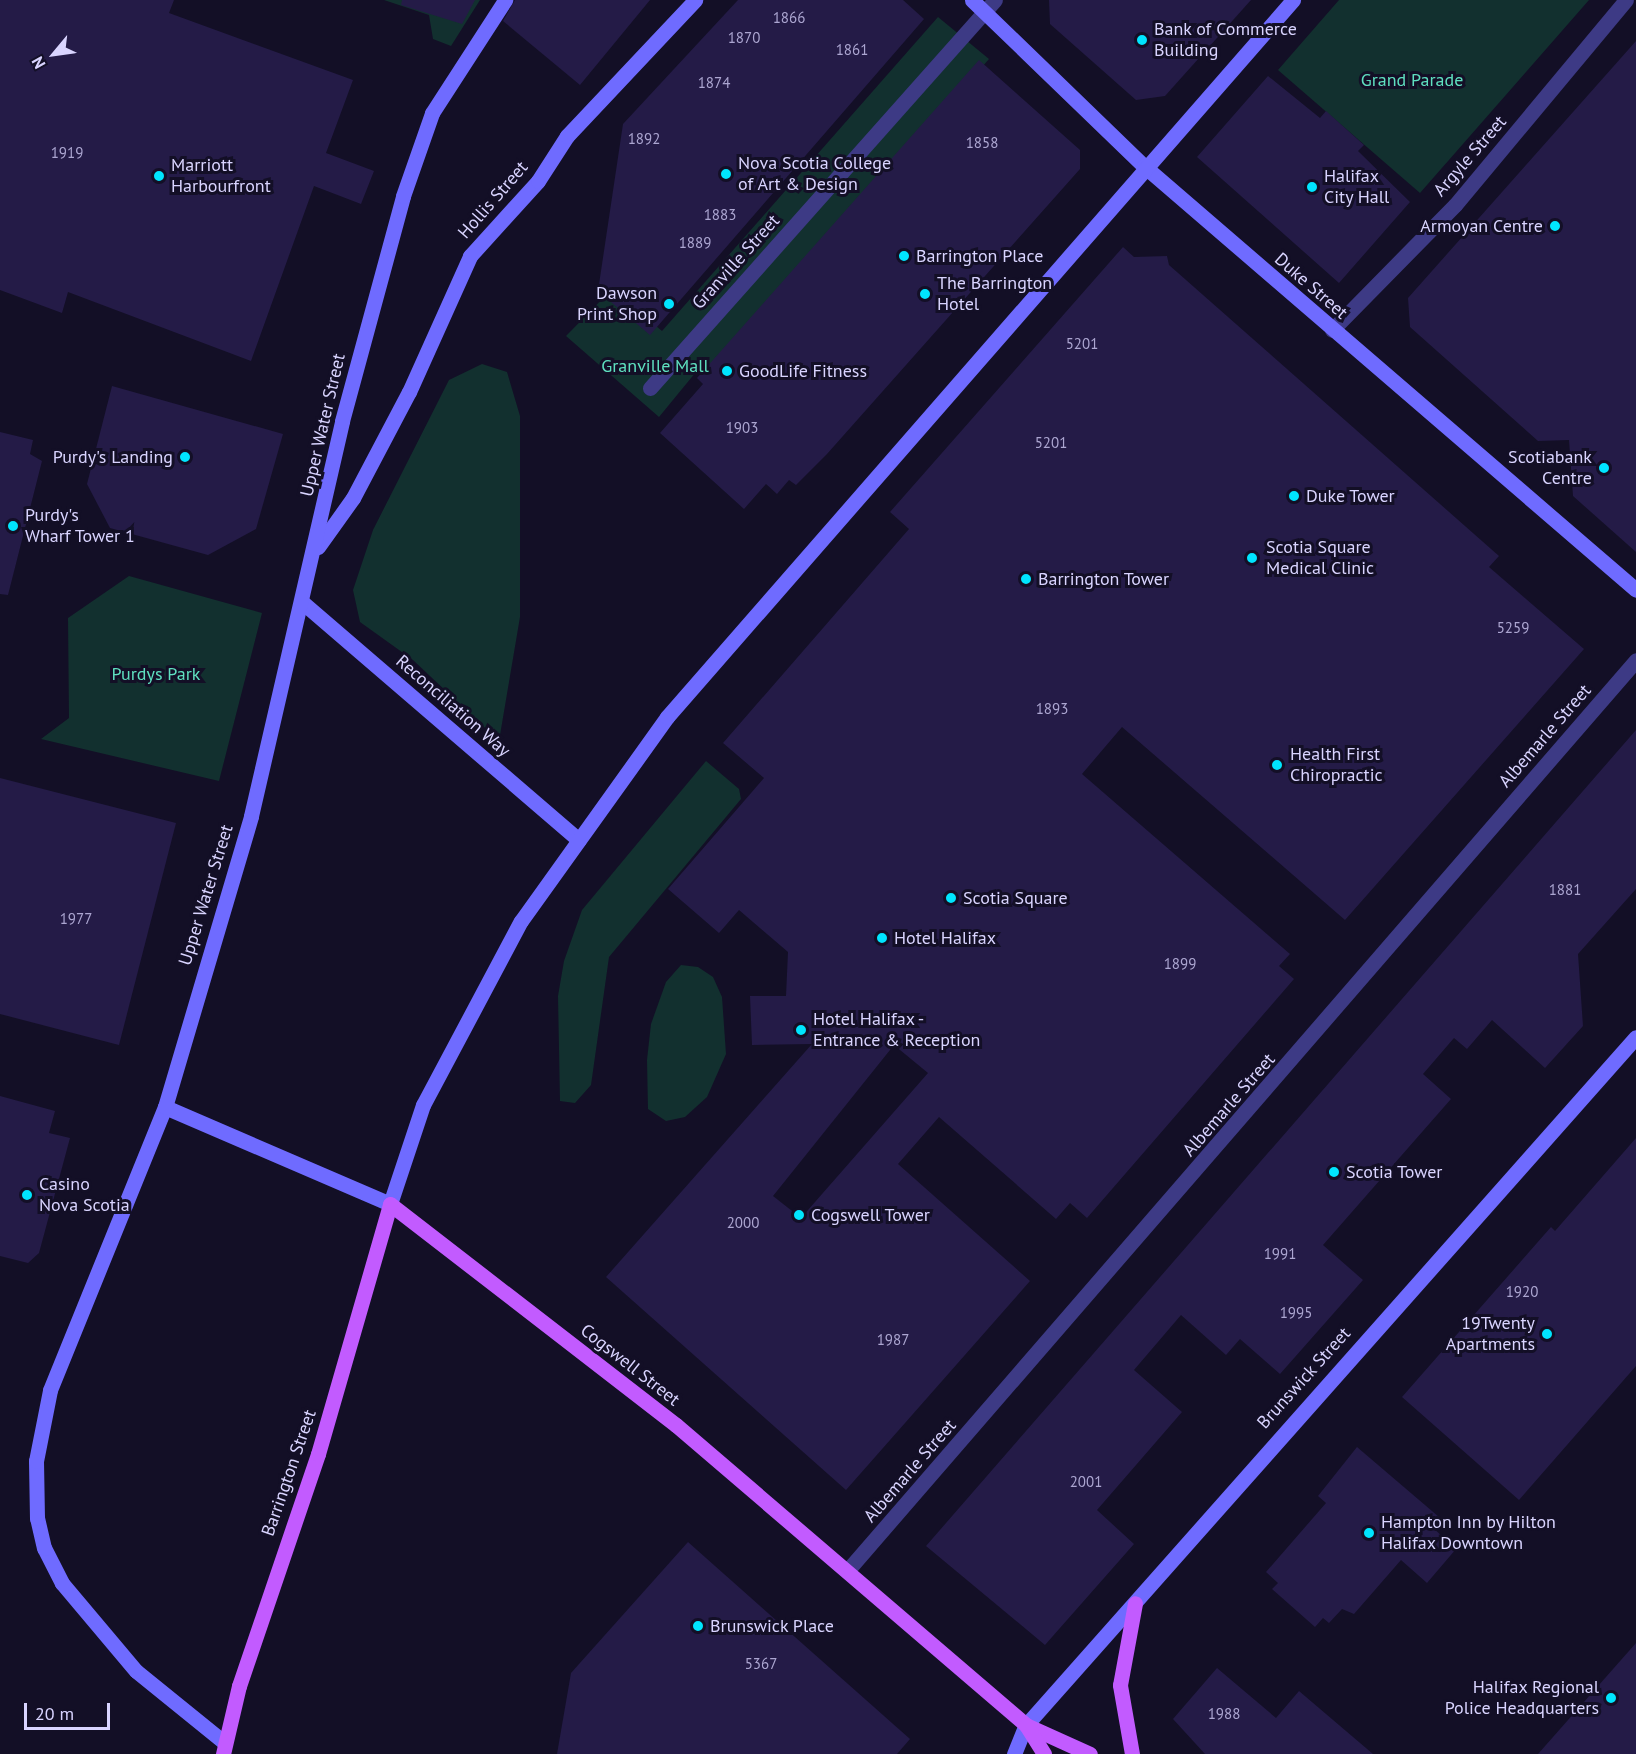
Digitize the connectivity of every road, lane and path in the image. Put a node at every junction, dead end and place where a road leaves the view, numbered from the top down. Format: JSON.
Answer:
{"nodes":[{"id":1,"x":505,"y":0,"type":"edge"},
{"id":2,"x":695,"y":0,"type":"edge"},
{"id":3,"x":972,"y":0,"type":"edge"},
{"id":4,"x":1293,"y":0,"type":"edge"},
{"id":5,"x":1626,"y":0,"type":"edge"},
{"id":6,"x":990,"y":6,"type":"edge"},
{"id":7,"x":1144,"y":166,"type":"junction"},
{"id":8,"x":1332,"y":330,"type":"junction"},
{"id":9,"x":650,"y":388,"type":"dead end"},
{"id":10,"x":314,"y":552,"type":"junction"},
{"id":11,"x":1636,"y":590,"type":"edge"},
{"id":12,"x":302,"y":602,"type":"junction"},
{"id":13,"x":1636,"y":660,"type":"edge"},
{"id":14,"x":579,"y":840,"type":"junction"},
{"id":15,"x":1636,"y":1037,"type":"edge"},
{"id":16,"x":165,"y":1107,"type":"junction"},
{"id":17,"x":390,"y":1204,"type":"junction"},
{"id":18,"x":847,"y":1571,"type":"junction"},
{"id":19,"x":1135,"y":1603,"type":"junction"},
{"id":20,"x":1026,"y":1725,"type":"junction"},
{"id":21,"x":224,"y":1749,"type":"edge"},
{"id":22,"x":1014,"y":1754,"type":"edge"},
{"id":23,"x":1044,"y":1754,"type":"edge"},
{"id":24,"x":1090,"y":1754,"type":"edge"},
{"id":25,"x":1132,"y":1754,"type":"edge"}],
"edges":[{"from":1,"to":10,"type":"street","name":"Upper Water Street"},
{"from":2,"to":10,"type":"street","name":"Hollis Street"},
{"from":3,"to":6,"type":"street","name":"Duke Street"},
{"from":4,"to":7,"type":"street"},
{"from":5,"to":8,"type":"street","name":"Argyle Street"},
{"from":6,"to":7,"type":"street","name":"Duke Street"},
{"from":6,"to":9,"type":"street","name":"Granville Street"},
{"from":7,"to":8,"type":"street","name":"Duke Street"},
{"from":7,"to":14,"type":"street"},
{"from":8,"to":11,"type":"street","name":"Duke Street"},
{"from":10,"to":12,"type":"street","name":"Upper Water Street"},
{"from":12,"to":14,"type":"street","name":"Reconciliation Way"},
{"from":12,"to":16,"type":"street","name":"Upper Water Street"},
{"from":13,"to":18,"type":"street","name":"Albemarle Street"},
{"from":14,"to":17,"type":"street"},
{"from":15,"to":19,"type":"street","name":"Brunswick Street"},
{"from":16,"to":17,"type":"street","name":"Cogswell Street"},
{"from":16,"to":21,"type":"street","name":"Upper Water Street"},
{"from":17,"to":18,"type":"main road","name":"Cogswell Street"},
{"from":17,"to":21,"type":"main road","name":"Barrington Street"},
{"from":18,"to":20,"type":"main road","name":"Cogswell Street"},
{"from":19,"to":20,"type":"street","name":"Brunswick Street"},
{"from":19,"to":25,"type":"main road"},
{"from":20,"to":22,"type":"street","name":"Brunswick Street"},
{"from":20,"to":23,"type":"main road","name":"Cogswell Street"},
{"from":20,"to":24,"type":"main road","name":"Cogswell Street"}]}
